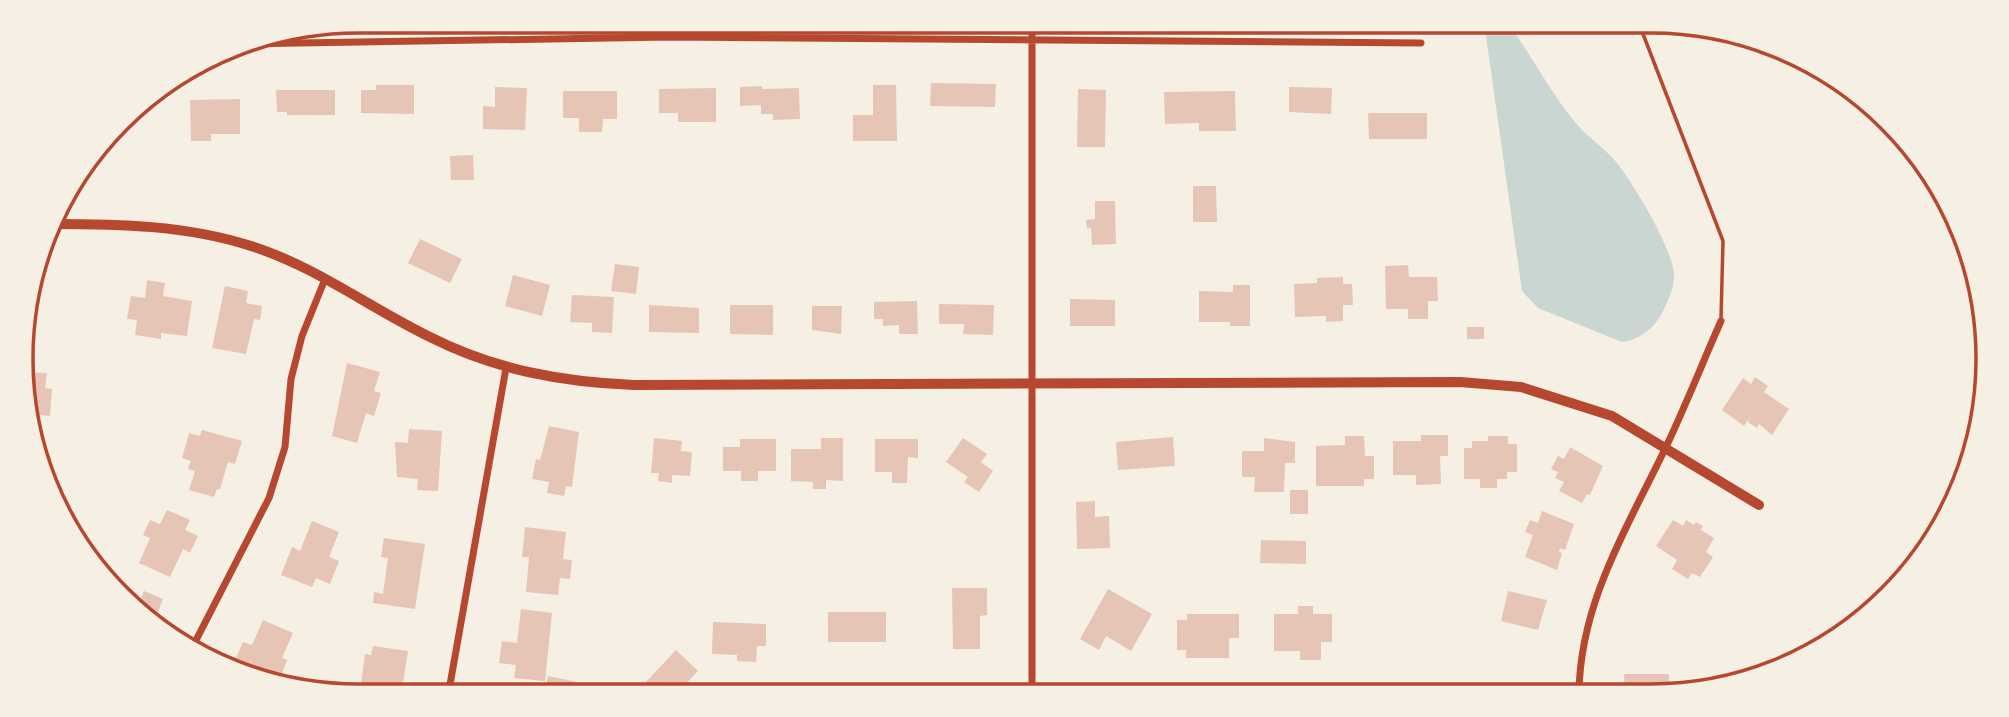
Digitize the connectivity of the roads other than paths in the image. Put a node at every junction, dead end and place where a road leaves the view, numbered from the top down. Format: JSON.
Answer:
{"nodes":[{"id":1,"x":668,"y":33,"type":"edge"},
{"id":2,"x":1031,"y":33,"type":"edge"},
{"id":3,"x":1643,"y":33,"type":"edge"},
{"id":4,"x":668,"y":37,"type":"junction"},
{"id":5,"x":296,"y":39,"type":"edge"},
{"id":6,"x":1030,"y":42,"type":"junction"},
{"id":7,"x":1421,"y":43,"type":"dead end"},
{"id":8,"x":274,"y":44,"type":"edge"},
{"id":9,"x":296,"y":44,"type":"junction"},
{"id":10,"x":63,"y":224,"type":"edge"},
{"id":11,"x":325,"y":279,"type":"junction"},
{"id":12,"x":1721,"y":321,"type":"joint"},
{"id":13,"x":506,"y":368,"type":"junction"},
{"id":14,"x":1032,"y":384,"type":"junction"},
{"id":15,"x":1666,"y":446,"type":"junction"},
{"id":16,"x":1759,"y":505,"type":"dead end"},
{"id":17,"x":196,"y":640,"type":"edge"},
{"id":18,"x":450,"y":684,"type":"edge"},
{"id":19,"x":1032,"y":684,"type":"edge"},
{"id":20,"x":1580,"y":684,"type":"edge"}],
"edges":[{"from":1,"to":4,"type":"street"},
{"from":2,"to":6,"type":"street"},
{"from":3,"to":12,"type":"lane"},
{"from":4,"to":6,"type":"street"},
{"from":4,"to":9,"type":"street"},
{"from":5,"to":9,"type":"street"},
{"from":6,"to":7,"type":"street"},
{"from":6,"to":14,"type":"street"},
{"from":8,"to":9,"type":"street"},
{"from":10,"to":11,"type":"street"},
{"from":11,"to":13,"type":"street"},
{"from":11,"to":17,"type":"street"},
{"from":12,"to":15,"type":"street"},
{"from":13,"to":14,"type":"street"},
{"from":13,"to":18,"type":"street"},
{"from":14,"to":15,"type":"street"},
{"from":14,"to":19,"type":"street"},
{"from":15,"to":16,"type":"street"},
{"from":15,"to":20,"type":"street"}]}
